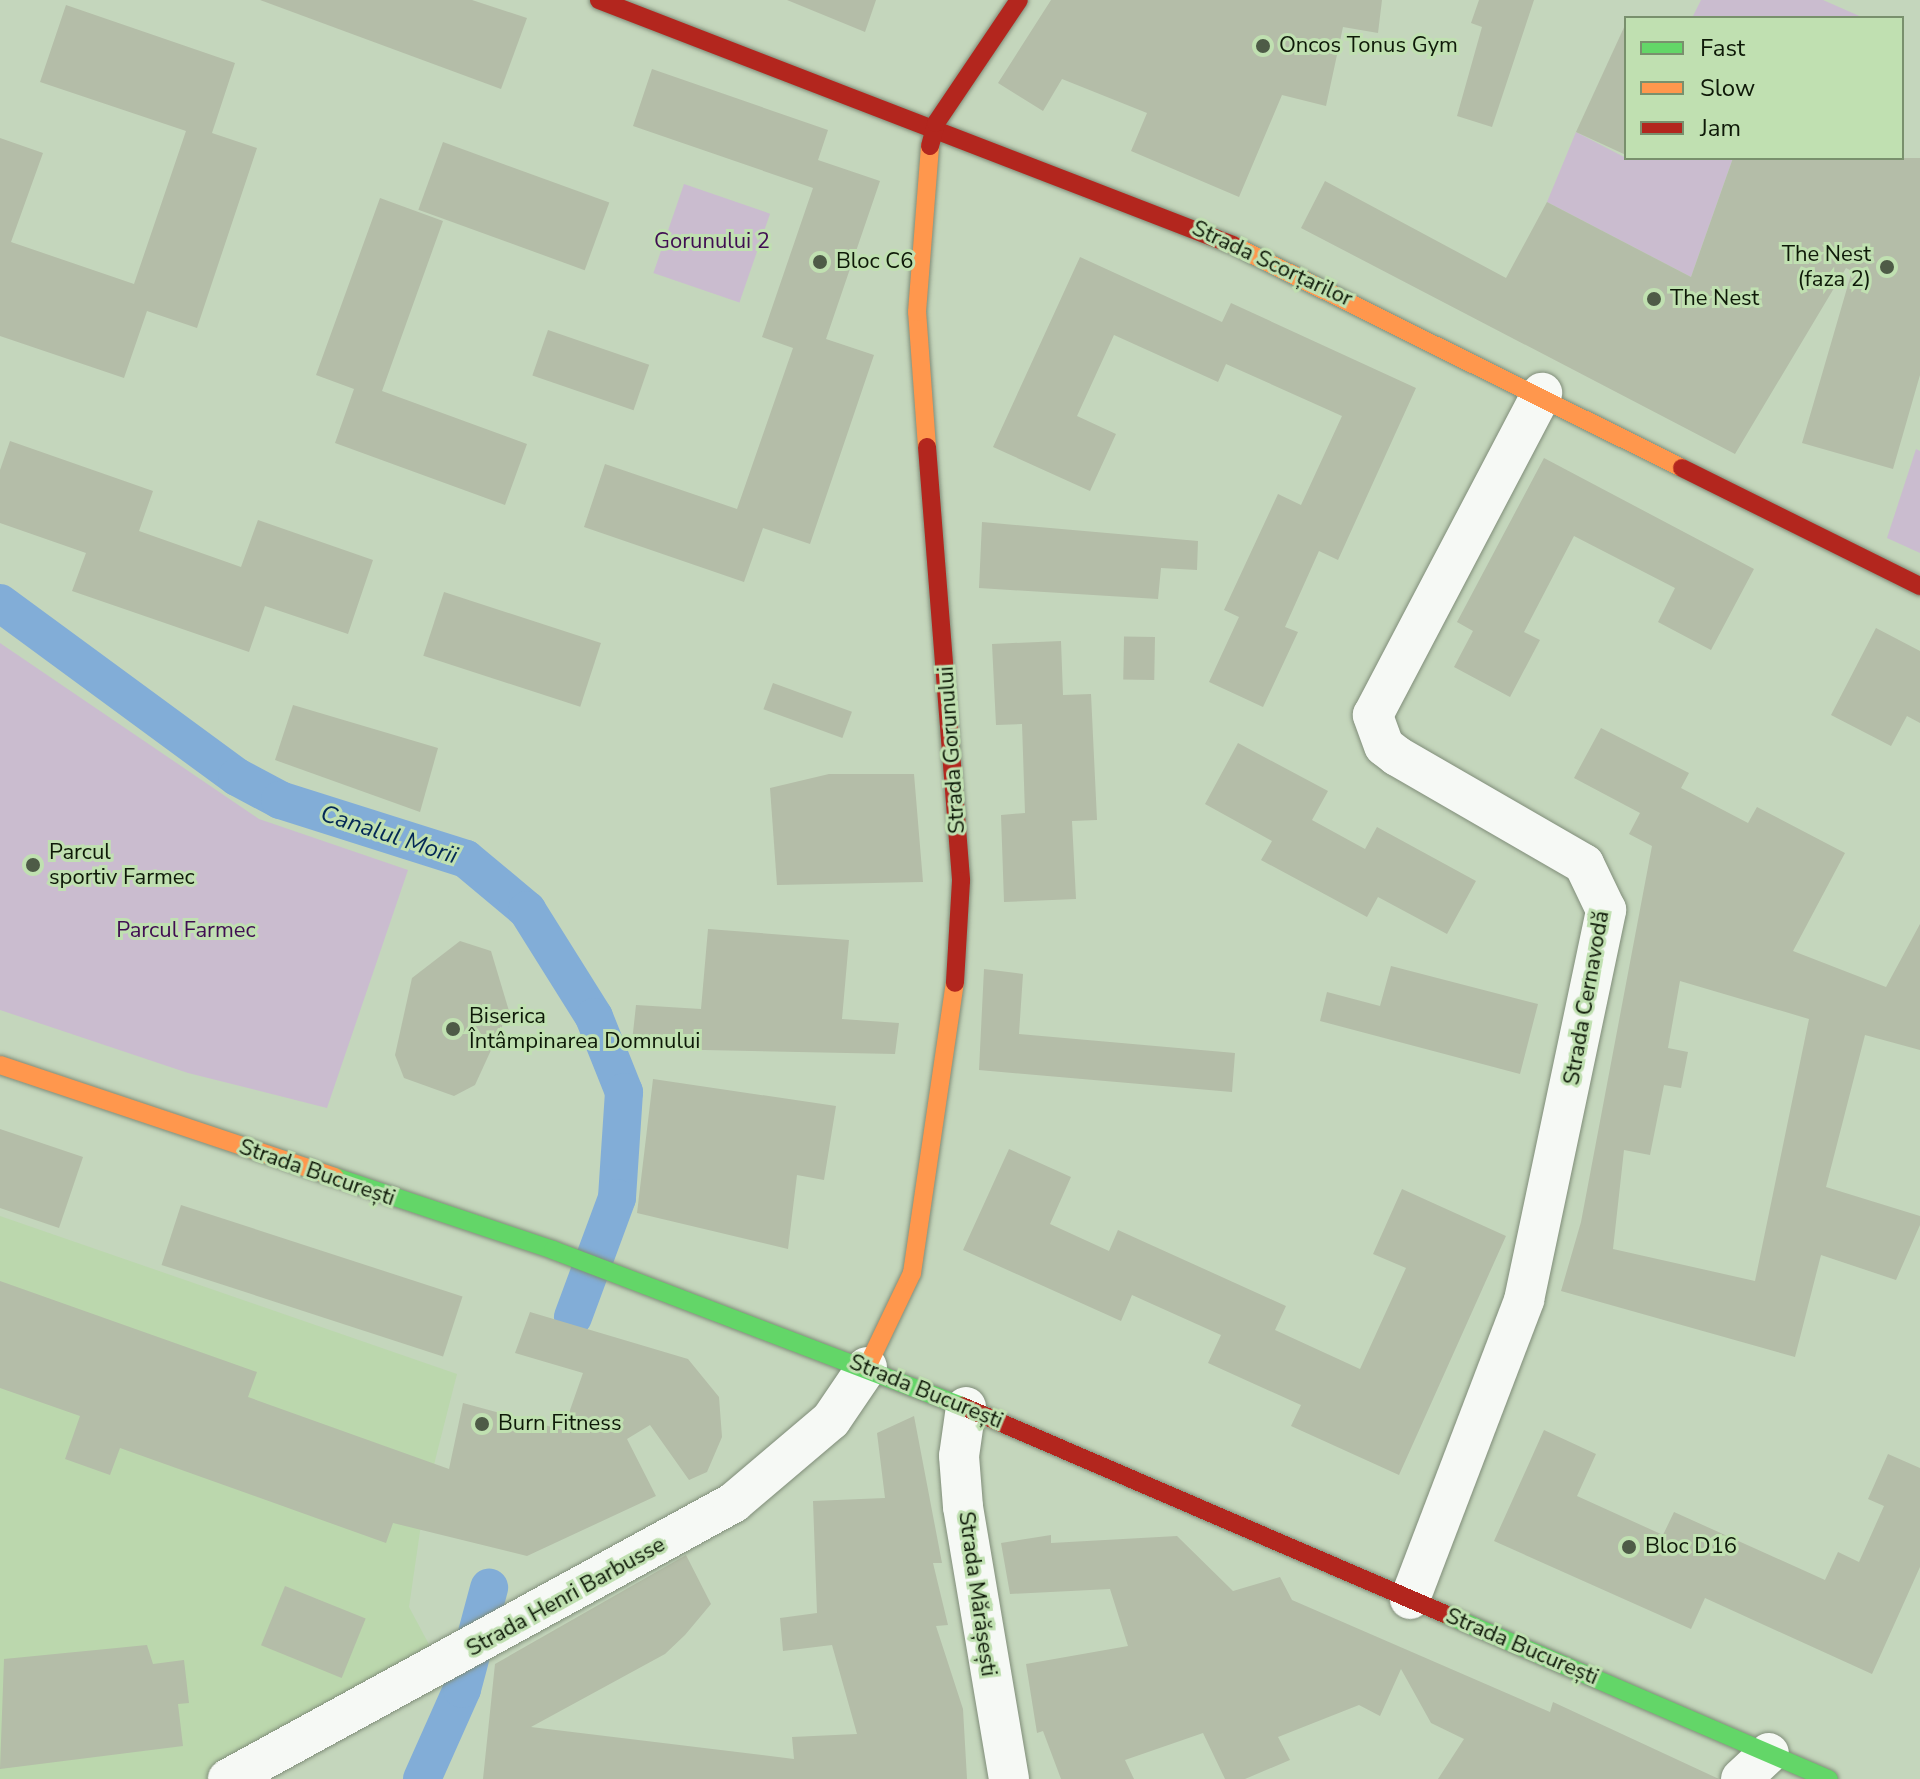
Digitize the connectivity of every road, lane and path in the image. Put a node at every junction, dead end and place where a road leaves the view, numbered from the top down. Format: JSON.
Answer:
{"nodes":[{"id":1,"x":599,"y":0,"type":"edge"},
{"id":2,"x":1019,"y":0,"type":"edge"},
{"id":3,"x":936,"y":123,"type":"junction"},
{"id":4,"x":1542,"y":393,"type":"junction"},
{"id":5,"x":1920,"y":586,"type":"edge"},
{"id":6,"x":0,"y":1065,"type":"edge"},
{"id":7,"x":867,"y":1367,"type":"junction"},
{"id":8,"x":966,"y":1407,"type":"junction"},
{"id":9,"x":1410,"y":1599,"type":"junction"},
{"id":10,"x":1755,"y":1766,"type":"edge"},
{"id":11,"x":228,"y":1779,"type":"edge"},
{"id":12,"x":1009,"y":1779,"type":"edge"},
{"id":13,"x":1829,"y":1779,"type":"edge"}],
"edges":[{"from":1,"to":3,"type":"street","name":"Strada Scorțarilor"},
{"from":2,"to":3,"type":"street","name":"Strada Gorunului"},
{"from":3,"to":4,"type":"street","name":"Strada Scorțarilor"},
{"from":3,"to":7,"type":"street","name":"Strada Gorunului"},
{"from":4,"to":5,"type":"street","name":"Strada Scorțarilor"},
{"from":4,"to":9,"type":"street","name":"Strada Cernavodă"},
{"from":6,"to":7,"type":"street","name":"Strada București"},
{"from":7,"to":8,"type":"street","name":"Strada București"},
{"from":7,"to":11,"type":"street","name":"Strada Henri Barbusse"},
{"from":8,"to":9,"type":"street","name":"Strada București"},
{"from":8,"to":12,"type":"street","name":"Strada Mărășești"},
{"from":9,"to":10,"type":"street","name":"Strada București"},
{"from":10,"to":13,"type":"street","name":"Strada București"}]}
